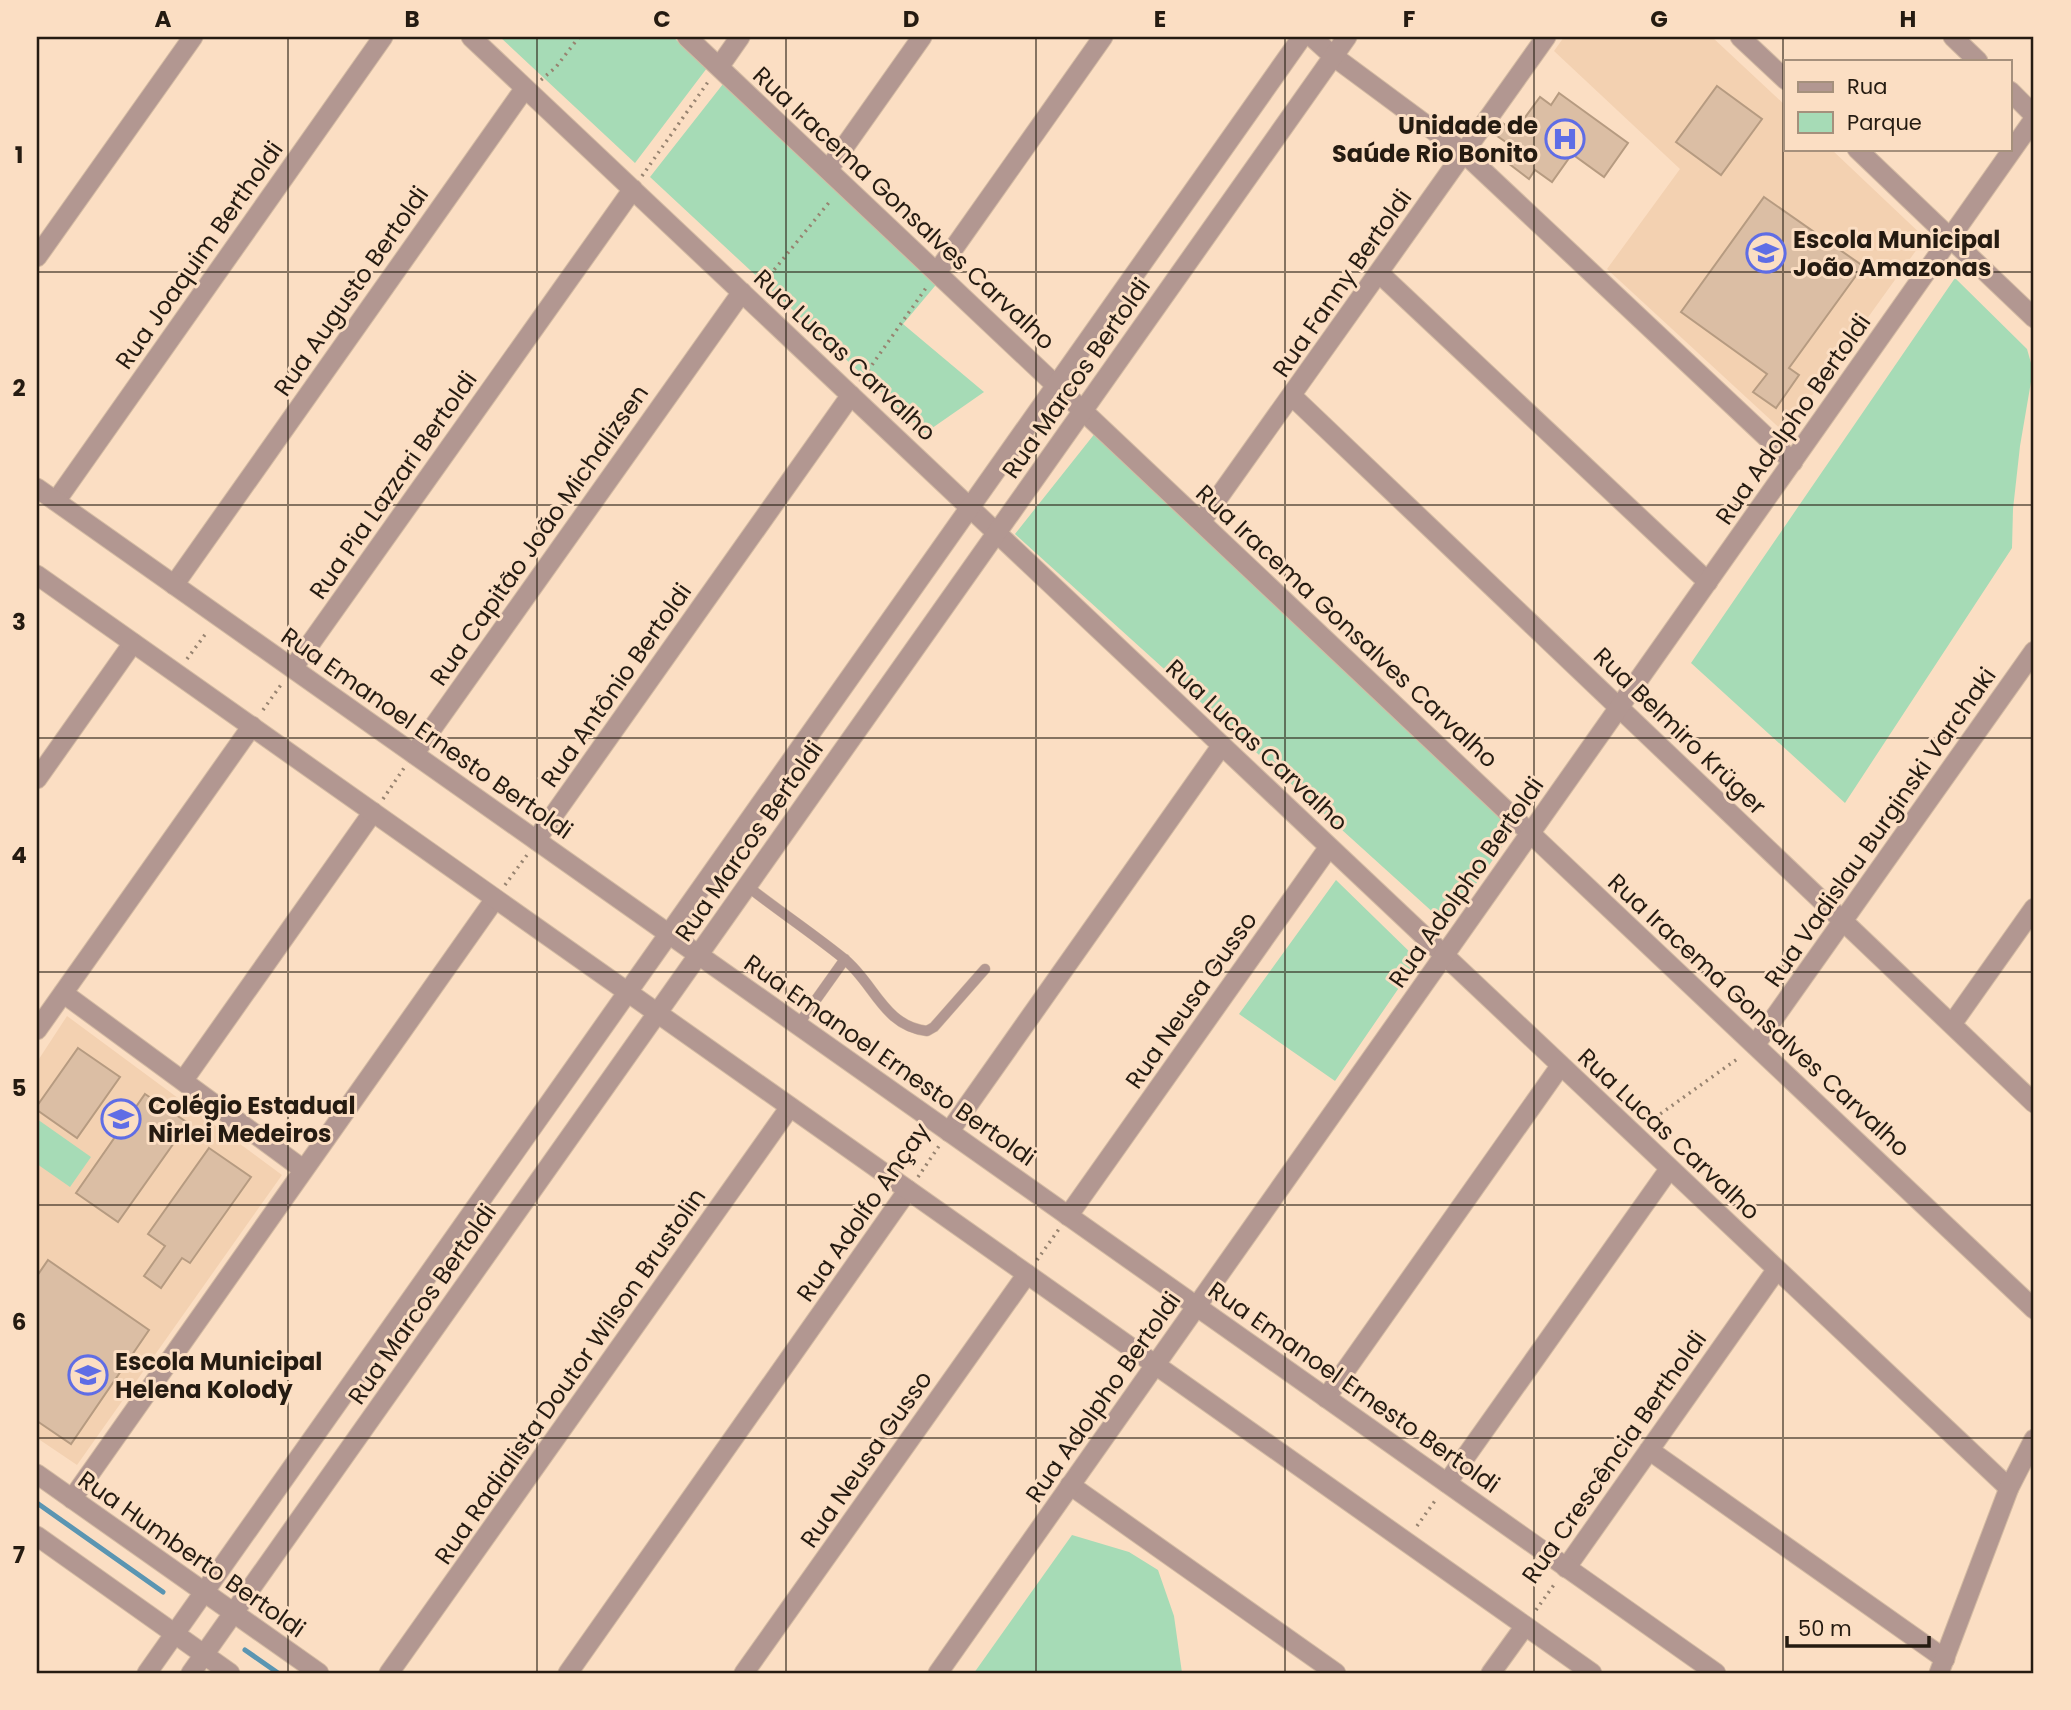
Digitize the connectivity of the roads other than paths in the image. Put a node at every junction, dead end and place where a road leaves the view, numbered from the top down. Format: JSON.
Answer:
{"nodes":[{"id":1,"x":192,"y":37,"type":"edge"},
{"id":2,"x":383,"y":37,"type":"edge"},
{"id":3,"x":471,"y":37,"type":"edge"},
{"id":4,"x":687,"y":37,"type":"edge"},
{"id":5,"x":740,"y":37,"type":"edge"},
{"id":6,"x":922,"y":37,"type":"edge"},
{"id":7,"x":1103,"y":37,"type":"edge"},
{"id":8,"x":1302,"y":37,"type":"edge"},
{"id":9,"x":1312,"y":37,"type":"edge"},
{"id":10,"x":1347,"y":37,"type":"edge"},
{"id":11,"x":1546,"y":37,"type":"edge"},
{"id":12,"x":1740,"y":37,"type":"edge"},
{"id":13,"x":1953,"y":37,"type":"edge"},
{"id":14,"x":1333,"y":56,"type":"junction"},
{"id":15,"x":1978,"y":60,"type":"edge"},
{"id":16,"x":719,"y":67,"type":"junction"},
{"id":17,"x":1784,"y":78,"type":"edge"},
{"id":18,"x":525,"y":88,"type":"junction"},
{"id":19,"x":2011,"y":92,"type":"edge"},
{"id":20,"x":2034,"y":117,"type":"edge"},
{"id":21,"x":1858,"y":150,"type":"edge"},
{"id":22,"x":1464,"y":153,"type":"junction"},
{"id":23,"x":828,"y":170,"type":"junction"},
{"id":24,"x":633,"y":189,"type":"junction"},
{"id":25,"x":1951,"y":238,"type":"junction"},
{"id":26,"x":37,"y":257,"type":"edge"},
{"id":27,"x":937,"y":272,"type":"junction"},
{"id":28,"x":1379,"y":273,"type":"junction"},
{"id":29,"x":746,"y":296,"type":"junction"},
{"id":30,"x":2034,"y":318,"type":"edge"},
{"id":31,"x":1055,"y":384,"type":"junction"},
{"id":32,"x":851,"y":395,"type":"junction"},
{"id":33,"x":1292,"y":396,"type":"junction"},
{"id":34,"x":1082,"y":410,"type":"junction"},
{"id":35,"x":1793,"y":462,"type":"junction"},
{"id":36,"x":37,"y":488,"type":"edge"},
{"id":37,"x":56,"y":501,"type":"junction"},
{"id":38,"x":970,"y":507,"type":"junction"},
{"id":39,"x":1201,"y":522,"type":"junction"},
{"id":40,"x":997,"y":533,"type":"junction"},
{"id":41,"x":37,"y":575,"type":"edge"},
{"id":42,"x":1708,"y":582,"type":"junction"},
{"id":43,"x":174,"y":584,"type":"junction"},
{"id":44,"x":133,"y":643,"type":"junction"},
{"id":45,"x":2034,"y":651,"type":"edge"},
{"id":46,"x":293,"y":668,"type":"junction"},
{"id":47,"x":1620,"y":708,"type":"junction"},
{"id":48,"x":251,"y":726,"type":"junction"},
{"id":49,"x":1222,"y":745,"type":"junction"},
{"id":50,"x":414,"y":754,"type":"junction"},
{"id":51,"x":37,"y":779,"type":"edge"},
{"id":52,"x":373,"y":812,"type":"junction"},
{"id":53,"x":1531,"y":833,"type":"junction"},
{"id":54,"x":536,"y":841,"type":"junction"},
{"id":55,"x":1329,"y":847,"type":"junction"},
{"id":56,"x":747,"y":886,"type":"junction"},
{"id":57,"x":495,"y":899,"type":"junction"},
{"id":58,"x":2034,"y":908,"type":"edge"},
{"id":59,"x":1843,"y":921,"type":"junction"},
{"id":60,"x":669,"y":934,"type":"junction"},
{"id":61,"x":698,"y":955,"type":"junction"},
{"id":62,"x":1444,"y":955,"type":"junction"},
{"id":63,"x":845,"y":960,"type":"junction"},
{"id":64,"x":985,"y":969,"type":"dead end"},
{"id":65,"x":628,"y":992,"type":"junction"},
{"id":66,"x":63,"y":993,"type":"junction"},
{"id":67,"x":657,"y":1013,"type":"junction"},
{"id":68,"x":1952,"y":1024,"type":"junction"},
{"id":69,"x":798,"y":1025,"type":"junction"},
{"id":70,"x":37,"y":1030,"type":"edge"},
{"id":71,"x":1755,"y":1045,"type":"junction"},
{"id":72,"x":1561,"y":1065,"type":"junction"},
{"id":73,"x":183,"y":1081,"type":"junction"},
{"id":74,"x":2034,"y":1102,"type":"edge"},
{"id":75,"x":790,"y":1107,"type":"junction"},
{"id":76,"x":949,"y":1132,"type":"junction"},
{"id":77,"x":1670,"y":1168,"type":"junction"},
{"id":78,"x":304,"y":1170,"type":"junction"},
{"id":79,"x":908,"y":1190,"type":"junction"},
{"id":80,"x":1068,"y":1216,"type":"junction"},
{"id":81,"x":1777,"y":1269,"type":"junction"},
{"id":82,"x":1027,"y":1274,"type":"junction"},
{"id":83,"x":1197,"y":1307,"type":"junction"},
{"id":84,"x":2034,"y":1308,"type":"edge"},
{"id":85,"x":1156,"y":1365,"type":"junction"},
{"id":86,"x":1326,"y":1398,"type":"junction"},
{"id":87,"x":2034,"y":1439,"type":"edge"},
{"id":88,"x":1649,"y":1450,"type":"junction"},
{"id":89,"x":37,"y":1474,"type":"edge"},
{"id":90,"x":1447,"y":1483,"type":"junction"},
{"id":91,"x":1070,"y":1485,"type":"junction"},
{"id":92,"x":2009,"y":1488,"type":"junction"},
{"id":93,"x":72,"y":1499,"type":"junction"},
{"id":94,"x":39,"y":1542,"type":"edge"},
{"id":95,"x":1566,"y":1568,"type":"junction"},
{"id":96,"x":204,"y":1592,"type":"junction"},
{"id":97,"x":234,"y":1613,"type":"junction"},
{"id":98,"x":1525,"y":1626,"type":"junction"},
{"id":99,"x":174,"y":1634,"type":"junction"},
{"id":100,"x":204,"y":1655,"type":"junction"},
{"id":101,"x":1942,"y":1666,"type":"edge"},
{"id":102,"x":1323,"y":1669,"type":"edge"},
{"id":103,"x":146,"y":1673,"type":"edge"},
{"id":104,"x":191,"y":1673,"type":"edge"},
{"id":105,"x":230,"y":1673,"type":"edge"},
{"id":106,"x":319,"y":1673,"type":"edge"},
{"id":107,"x":389,"y":1673,"type":"edge"},
{"id":108,"x":568,"y":1673,"type":"edge"},
{"id":109,"x":744,"y":1673,"type":"edge"},
{"id":110,"x":938,"y":1673,"type":"edge"},
{"id":111,"x":1491,"y":1673,"type":"edge"},
{"id":112,"x":1592,"y":1673,"type":"edge"},
{"id":113,"x":1716,"y":1673,"type":"edge"}],
"edges":[{"from":1,"to":26,"type":"street"},
{"from":2,"to":37,"type":"street","name":"Rua Joaquim Bertholdi"},
{"from":3,"to":18,"type":"street","name":"Rua Lucas Carvalho"},
{"from":4,"to":16,"type":"street","name":"Rua Iracema Gonsalves Carvalho"},
{"from":5,"to":16,"type":"street"},
{"from":6,"to":23,"type":"street"},
{"from":7,"to":27,"type":"street"},
{"from":8,"to":31,"type":"street","name":"Rua Marcos Bertoldi"},
{"from":9,"to":14,"type":"street"},
{"from":10,"to":14,"type":"street","name":"Rua Marcos Bertoldi"},
{"from":11,"to":22,"type":"street","name":"Rua Fanny Bertoldi"},
{"from":12,"to":17,"type":"street"},
{"from":13,"to":15,"type":"street"},
{"from":14,"to":22,"type":"street"},
{"from":14,"to":34,"type":"street","name":"Rua Marcos Bertoldi"},
{"from":16,"to":23,"type":"street","name":"Rua Iracema Gonsalves Carvalho"},
{"from":18,"to":24,"type":"street","name":"Rua Lucas Carvalho"},
{"from":18,"to":43,"type":"street","name":"Rua Augusto Bertoldi"},
{"from":19,"to":20,"type":"street"},
{"from":20,"to":25,"type":"street","name":"Rua Adolpho Bertoldi"},
{"from":21,"to":25,"type":"street"},
{"from":22,"to":28,"type":"street","name":"Rua Fanny Bertoldi"},
{"from":22,"to":35,"type":"street"},
{"from":23,"to":27,"type":"street","name":"Rua Iracema Gonsalves Carvalho"},
{"from":24,"to":29,"type":"street","name":"Rua Lucas Carvalho"},
{"from":24,"to":46,"type":"street","name":"Rua Pia Lazzari Bertoldi"},
{"from":25,"to":30,"type":"street"},
{"from":25,"to":35,"type":"street","name":"Rua Adolpho Bertoldi"},
{"from":27,"to":31,"type":"street","name":"Rua Iracema Gonsalves Carvalho"},
{"from":28,"to":33,"type":"street","name":"Rua Fanny Bertoldi"},
{"from":28,"to":42,"type":"street"},
{"from":29,"to":32,"type":"street","name":"Rua Lucas Carvalho"},
{"from":29,"to":50,"type":"street","name":"Rua Capitão João Michalizsen"},
{"from":31,"to":34,"type":"street","name":"Rua Iracema Gonsalves Carvalho"},
{"from":31,"to":38,"type":"street","name":"Rua Marcos Bertoldi"},
{"from":32,"to":38,"type":"street","name":"Rua Lucas Carvalho"},
{"from":32,"to":54,"type":"street","name":"Rua Antônio Bertoldi"},
{"from":33,"to":39,"type":"street","name":"Rua Fanny Bertoldi"},
{"from":33,"to":47,"type":"street","name":"Rua Belmiro Krüger"},
{"from":34,"to":39,"type":"street","name":"Rua Iracema Gonsalves Carvalho"},
{"from":34,"to":40,"type":"street","name":"Rua Marcos Bertoldi"},
{"from":35,"to":42,"type":"street","name":"Rua Adolpho Bertoldi"},
{"from":36,"to":37,"type":"street","name":"Rua Emanoel Ernesto Bertoldi"},
{"from":37,"to":43,"type":"street","name":"Rua Emanoel Ernesto Bertoldi"},
{"from":38,"to":40,"type":"street","name":"Rua Lucas Carvalho"},
{"from":38,"to":60,"type":"street","name":"Rua Marcos Bertoldi"},
{"from":39,"to":53,"type":"street","name":"Rua Iracema Gonsalves Carvalho"},
{"from":40,"to":49,"type":"street","name":"Rua Lucas Carvalho"},
{"from":40,"to":56,"type":"street","name":"Rua Marcos Bertoldi"},
{"from":41,"to":44,"type":"street"},
{"from":42,"to":47,"type":"street","name":"Rua Adolpho Bertoldi"},
{"from":43,"to":46,"type":"street","name":"Rua Emanoel Ernesto Bertoldi"},
{"from":44,"to":48,"type":"street"},
{"from":44,"to":51,"type":"street"},
{"from":45,"to":59,"type":"street","name":"Rua Vadislau Burginski Varchaki"},
{"from":46,"to":50,"type":"street","name":"Rua Emanoel Ernesto Bertoldi"},
{"from":47,"to":53,"type":"street","name":"Rua Adolpho Bertoldi"},
{"from":47,"to":59,"type":"street","name":"Rua Belmiro Krüger"},
{"from":48,"to":52,"type":"street"},
{"from":48,"to":66,"type":"street"},
{"from":49,"to":55,"type":"street","name":"Rua Lucas Carvalho"},
{"from":49,"to":76,"type":"street","name":"Rua Adolfo Ançay"},
{"from":50,"to":54,"type":"street","name":"Rua Emanoel Ernesto Bertoldi"},
{"from":52,"to":57,"type":"street"},
{"from":52,"to":73,"type":"street"},
{"from":53,"to":62,"type":"street","name":"Rua Adolpho Bertoldi"},
{"from":53,"to":71,"type":"street","name":"Rua Iracema Gonsalves Carvalho"},
{"from":54,"to":60,"type":"street","name":"Rua Emanoel Ernesto Bertoldi"},
{"from":55,"to":62,"type":"street","name":"Rua Lucas Carvalho"},
{"from":55,"to":80,"type":"street","name":"Rua Neusa Gusso"},
{"from":56,"to":61,"type":"street","name":"Rua Marcos Bertoldi"},
{"from":56,"to":63,"type":"lane"},
{"from":57,"to":65,"type":"street"},
{"from":57,"to":78,"type":"street"},
{"from":58,"to":68,"type":"street"},
{"from":59,"to":68,"type":"street","name":"Rua Belmiro Krüger"},
{"from":59,"to":71,"type":"street","name":"Rua Vadislau Burginski Varchaki"},
{"from":60,"to":61,"type":"street","name":"Rua Emanoel Ernesto Bertoldi"},
{"from":60,"to":65,"type":"street","name":"Rua Marcos Bertoldi"},
{"from":61,"to":67,"type":"street","name":"Rua Marcos Bertoldi"},
{"from":61,"to":69,"type":"street","name":"Rua Emanoel Ernesto Bertoldi"},
{"from":62,"to":72,"type":"street","name":"Rua Lucas Carvalho"},
{"from":62,"to":83,"type":"street","name":"Rua Adolpho Bertoldi"},
{"from":63,"to":64,"type":"lane"},
{"from":63,"to":69,"type":"lane"},
{"from":65,"to":67,"type":"street"},
{"from":65,"to":96,"type":"street","name":"Rua Marcos Bertoldi"},
{"from":66,"to":70,"type":"street"},
{"from":66,"to":73,"type":"street"},
{"from":67,"to":75,"type":"street"},
{"from":67,"to":97,"type":"street","name":"Rua Marcos Bertoldi"},
{"from":68,"to":74,"type":"street","name":"Rua Belmiro Krüger"},
{"from":69,"to":76,"type":"street","name":"Rua Emanoel Ernesto Bertoldi"},
{"from":71,"to":84,"type":"street","name":"Rua Iracema Gonsalves Carvalho"},
{"from":72,"to":77,"type":"street","name":"Rua Lucas Carvalho"},
{"from":72,"to":86,"type":"street"},
{"from":73,"to":78,"type":"street"},
{"from":75,"to":79,"type":"street"},
{"from":75,"to":107,"type":"street","name":"Rua Radialista Doutor Wilson Brustolin"},
{"from":76,"to":80,"type":"street","name":"Rua Emanoel Ernesto Bertoldi"},
{"from":77,"to":81,"type":"street","name":"Rua Lucas Carvalho"},
{"from":77,"to":90,"type":"street"},
{"from":78,"to":93,"type":"street"},
{"from":79,"to":82,"type":"street"},
{"from":79,"to":108,"type":"street","name":"Rua Adolfo Ançay"},
{"from":80,"to":83,"type":"street","name":"Rua Emanoel Ernesto Bertoldi"},
{"from":81,"to":88,"type":"street","name":"Rua Crescência Bertholdi"},
{"from":81,"to":92,"type":"street","name":"Rua Lucas Carvalho"},
{"from":82,"to":85,"type":"street"},
{"from":82,"to":109,"type":"street","name":"Rua Neusa Gusso"},
{"from":83,"to":85,"type":"street","name":"Rua Adolpho Bertoldi"},
{"from":83,"to":86,"type":"street","name":"Rua Emanoel Ernesto Bertoldi"},
{"from":85,"to":91,"type":"street","name":"Rua Adolpho Bertoldi"},
{"from":85,"to":98,"type":"street"},
{"from":86,"to":90,"type":"street","name":"Rua Emanoel Ernesto Bertoldi"},
{"from":87,"to":92,"type":"street"},
{"from":88,"to":95,"type":"street","name":"Rua Crescência Bertholdi"},
{"from":88,"to":101,"type":"street"},
{"from":89,"to":93,"type":"street","name":"Rua Humberto Bertoldi"},
{"from":90,"to":95,"type":"street","name":"Rua Emanoel Ernesto Bertoldi"},
{"from":91,"to":102,"type":"street"},
{"from":91,"to":110,"type":"street","name":"Rua Adolpho Bertoldi"},
{"from":92,"to":101,"type":"street"},
{"from":93,"to":96,"type":"street","name":"Rua Humberto Bertoldi"},
{"from":94,"to":99,"type":"street"},
{"from":95,"to":113,"type":"street","name":"Rua Emanoel Ernesto Bertoldi"},
{"from":96,"to":97,"type":"street","name":"Rua Humberto Bertoldi"},
{"from":96,"to":99,"type":"street","name":"Rua Marcos Bertoldi"},
{"from":97,"to":100,"type":"street","name":"Rua Marcos Bertoldi"},
{"from":97,"to":106,"type":"street","name":"Rua Humberto Bertoldi"},
{"from":98,"to":111,"type":"street"},
{"from":98,"to":112,"type":"street"},
{"from":99,"to":100,"type":"street"},
{"from":99,"to":103,"type":"street","name":"Rua Marcos Bertoldi"},
{"from":100,"to":104,"type":"street","name":"Rua Marcos Bertoldi"},
{"from":100,"to":105,"type":"street"}]}
